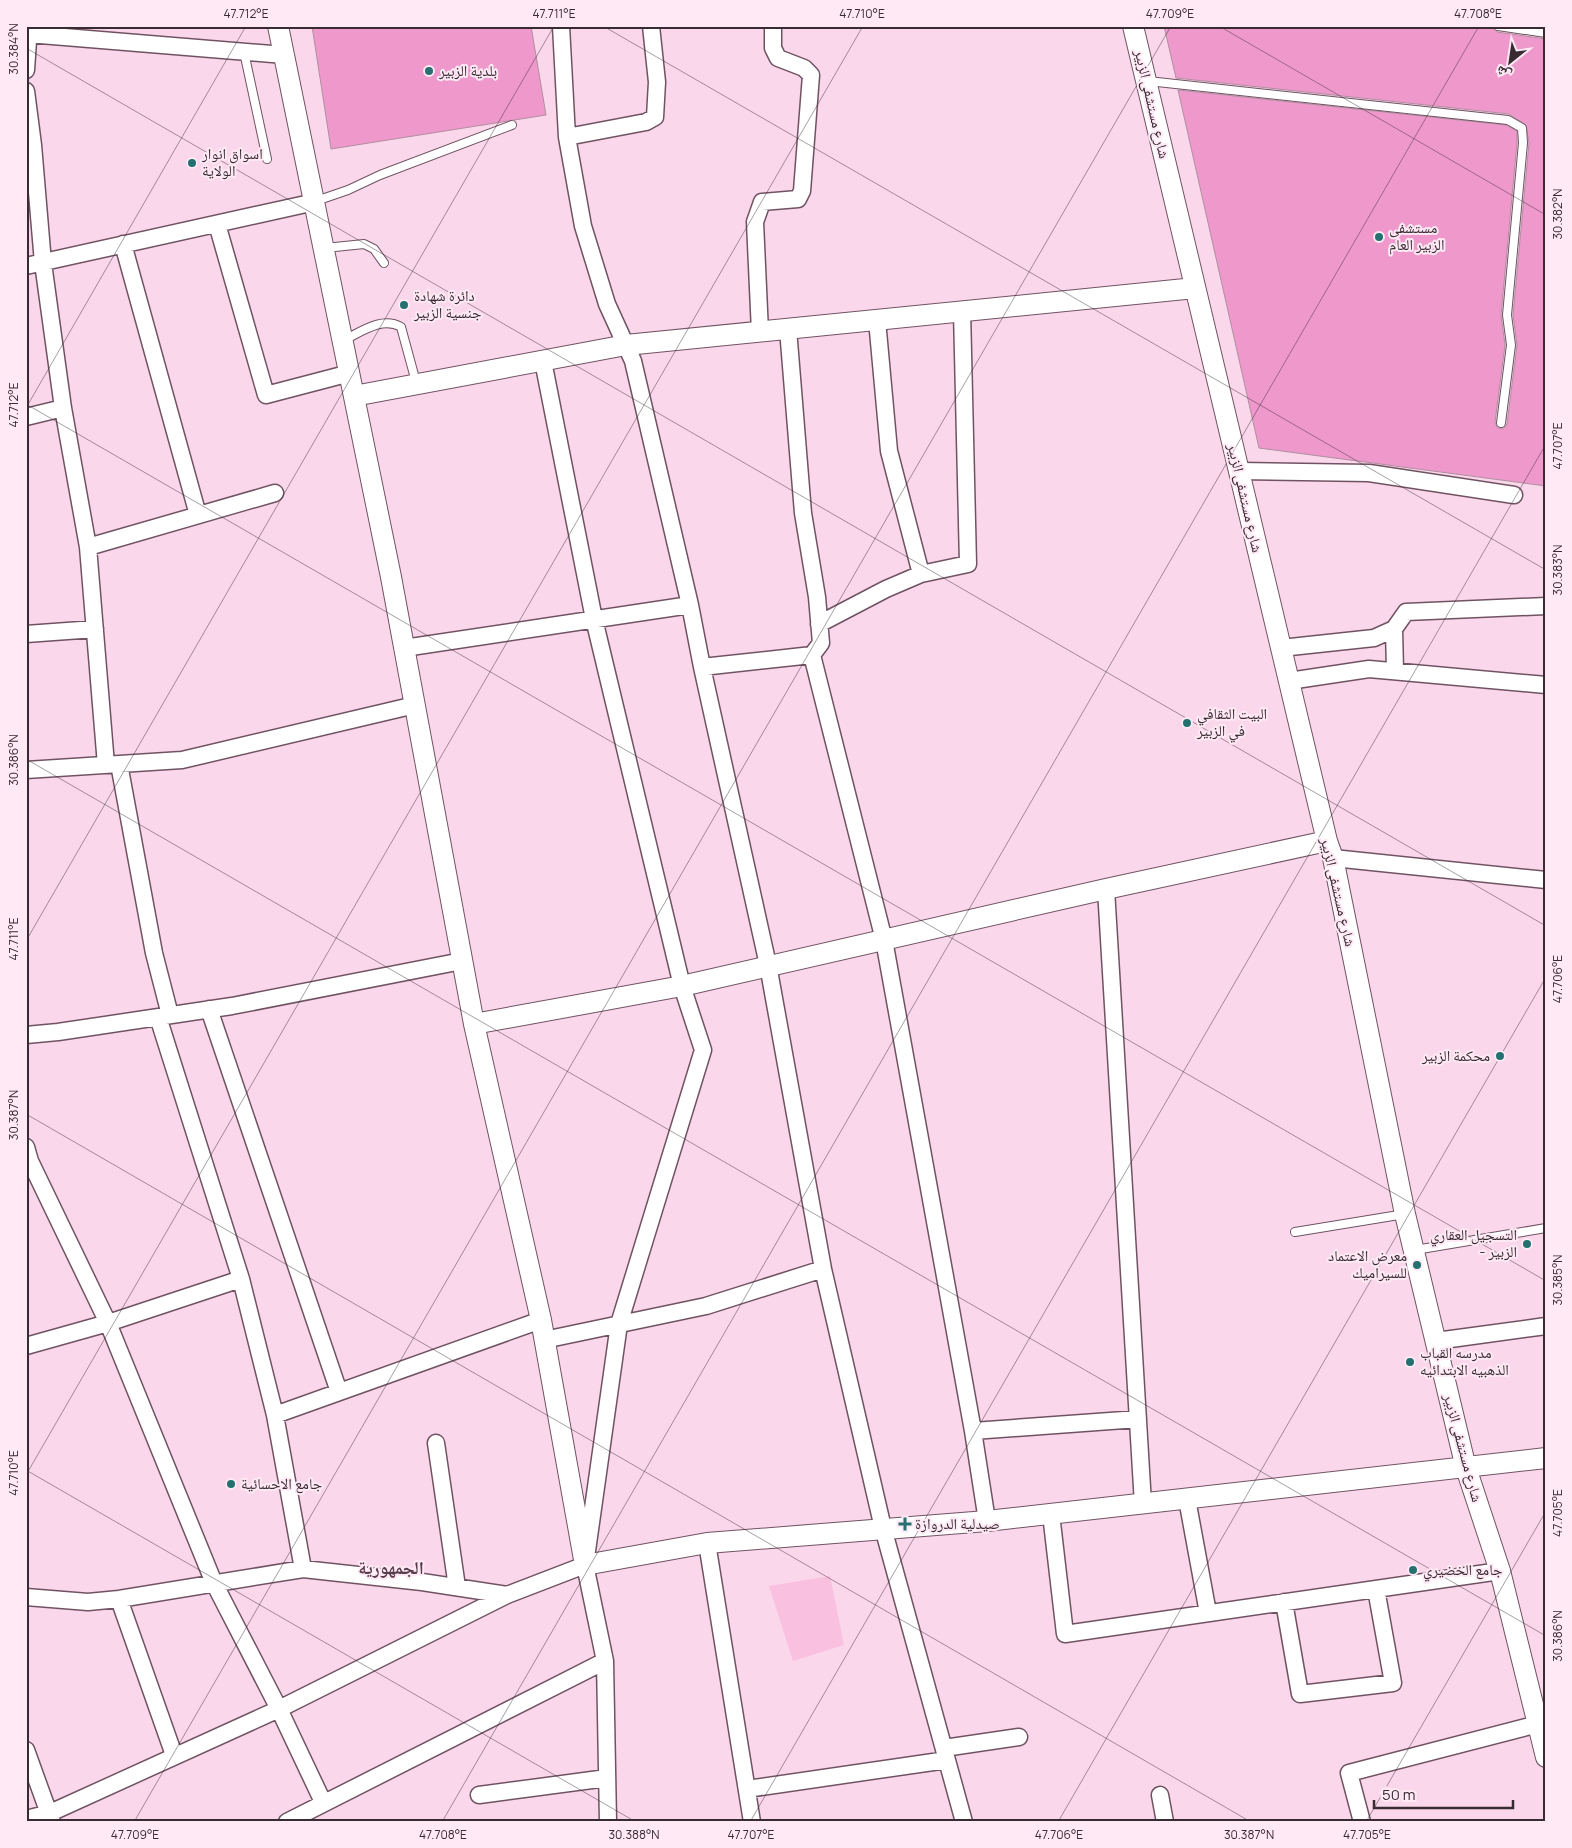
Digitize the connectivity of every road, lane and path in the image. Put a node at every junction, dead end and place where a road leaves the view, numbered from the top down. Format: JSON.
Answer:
{"nodes":[{"id":1,"x":278,"y":26,"type":"edge"},
{"id":2,"x":561,"y":26,"type":"edge"},
{"id":3,"x":651,"y":26,"type":"edge"},
{"id":4,"x":773,"y":26,"type":"edge"},
{"id":5,"x":1133,"y":26,"type":"edge"},
{"id":6,"x":1498,"y":26,"type":"edge"},
{"id":7,"x":28,"y":30,"type":"edge"},
{"id":8,"x":1546,"y":33,"type":"edge"},
{"id":9,"x":244,"y":52,"type":"junction"},
{"id":10,"x":284,"y":55,"type":"junction"},
{"id":11,"x":26,"y":70,"type":"edge"},
{"id":12,"x":1146,"y":80,"type":"junction"},
{"id":13,"x":26,"y":91,"type":"edge"},
{"id":14,"x":512,"y":125,"type":"dead end"},
{"id":15,"x":567,"y":137,"type":"junction"},
{"id":16,"x":267,"y":159,"type":"dead end"},
{"id":17,"x":315,"y":202,"type":"junction"},
{"id":18,"x":217,"y":224,"type":"junction"},
{"id":19,"x":123,"y":244,"type":"junction"},
{"id":20,"x":325,"y":248,"type":"junction"},
{"id":21,"x":43,"y":263,"type":"junction"},
{"id":22,"x":384,"y":263,"type":"dead end"},
{"id":23,"x":26,"y":266,"type":"edge"},
{"id":24,"x":1195,"y":288,"type":"junction"},
{"id":25,"x":962,"y":312,"type":"junction"},
{"id":26,"x":878,"y":320,"type":"junction"},
{"id":27,"x":788,"y":329,"type":"junction"},
{"id":28,"x":760,"y":332,"type":"junction"},
{"id":29,"x":344,"y":340,"type":"junction"},
{"id":30,"x":626,"y":345,"type":"junction"},
{"id":31,"x":543,"y":361,"type":"junction"},
{"id":32,"x":350,"y":373,"type":"junction"},
{"id":33,"x":416,"y":384,"type":"junction"},
{"id":34,"x":354,"y":396,"type":"junction"},
{"id":35,"x":63,"y":408,"type":"junction"},
{"id":36,"x":26,"y":417,"type":"edge"},
{"id":37,"x":1501,"y":423,"type":"dead end"},
{"id":38,"x":1239,"y":471,"type":"junction"},
{"id":39,"x":275,"y":493,"type":"dead end"},
{"id":40,"x":1514,"y":495,"type":"dead end"},
{"id":41,"x":198,"y":515,"type":"junction"},
{"id":42,"x":88,"y":547,"type":"junction"},
{"id":43,"x":921,"y":574,"type":"junction"},
{"id":44,"x":690,"y":605,"type":"junction"},
{"id":45,"x":1546,"y":606,"type":"edge"},
{"id":46,"x":594,"y":619,"type":"junction"},
{"id":47,"x":819,"y":624,"type":"junction"},
{"id":48,"x":95,"y":629,"type":"junction"},
{"id":49,"x":1394,"y":629,"type":"junction"},
{"id":50,"x":26,"y":634,"type":"edge"},
{"id":51,"x":404,"y":648,"type":"junction"},
{"id":52,"x":1281,"y":648,"type":"junction"},
{"id":53,"x":812,"y":655,"type":"junction"},
{"id":54,"x":702,"y":668,"type":"junction"},
{"id":55,"x":1395,"y":671,"type":"junction"},
{"id":56,"x":1289,"y":681,"type":"junction"},
{"id":57,"x":1546,"y":685,"type":"edge"},
{"id":58,"x":415,"y":705,"type":"junction"},
{"id":59,"x":113,"y":765,"type":"junction"},
{"id":60,"x":26,"y":770,"type":"edge"},
{"id":61,"x":1330,"y":850,"type":"junction"},
{"id":62,"x":1546,"y":880,"type":"edge"},
{"id":63,"x":1106,"y":889,"type":"junction"},
{"id":64,"x":884,"y":940,"type":"junction"},
{"id":65,"x":462,"y":961,"type":"junction"},
{"id":66,"x":768,"y":965,"type":"junction"},
{"id":67,"x":682,"y":986,"type":"junction"},
{"id":68,"x":209,"y":1009,"type":"junction"},
{"id":69,"x":164,"y":1016,"type":"junction"},
{"id":70,"x":474,"y":1024,"type":"junction"},
{"id":71,"x":26,"y":1035,"type":"edge"},
{"id":72,"x":26,"y":1147,"type":"edge"},
{"id":73,"x":1405,"y":1214,"type":"junction"},
{"id":74,"x":1546,"y":1228,"type":"edge"},
{"id":75,"x":1295,"y":1232,"type":"dead end"},
{"id":76,"x":1415,"y":1250,"type":"junction"},
{"id":77,"x":823,"y":1269,"type":"junction"},
{"id":78,"x":241,"y":1279,"type":"junction"},
{"id":79,"x":540,"y":1320,"type":"junction"},
{"id":80,"x":108,"y":1323,"type":"junction"},
{"id":81,"x":619,"y":1324,"type":"junction"},
{"id":82,"x":1546,"y":1326,"type":"edge"},
{"id":83,"x":544,"y":1340,"type":"junction"},
{"id":84,"x":1436,"y":1341,"type":"junction"},
{"id":85,"x":26,"y":1346,"type":"edge"},
{"id":86,"x":339,"y":1392,"type":"junction"},
{"id":87,"x":274,"y":1416,"type":"junction"},
{"id":88,"x":1138,"y":1419,"type":"junction"},
{"id":89,"x":973,"y":1431,"type":"junction"},
{"id":90,"x":436,"y":1443,"type":"dead end"},
{"id":91,"x":1546,"y":1458,"type":"edge"},
{"id":92,"x":1466,"y":1468,"type":"junction"},
{"id":93,"x":1188,"y":1500,"type":"junction"},
{"id":94,"x":1143,"y":1504,"type":"junction"},
{"id":95,"x":1051,"y":1514,"type":"junction"},
{"id":96,"x":986,"y":1521,"type":"junction"},
{"id":97,"x":884,"y":1528,"type":"junction"},
{"id":98,"x":707,"y":1543,"type":"junction"},
{"id":99,"x":585,"y":1565,"type":"junction"},
{"id":100,"x":303,"y":1569,"type":"junction"},
{"id":101,"x":1500,"y":1571,"type":"junction"},
{"id":102,"x":214,"y":1583,"type":"junction"},
{"id":103,"x":458,"y":1587,"type":"junction"},
{"id":104,"x":1376,"y":1589,"type":"junction"},
{"id":105,"x":507,"y":1595,"type":"junction"},
{"id":106,"x":26,"y":1598,"type":"edge"},
{"id":107,"x":119,"y":1600,"type":"junction"},
{"id":108,"x":1284,"y":1602,"type":"junction"},
{"id":109,"x":1208,"y":1613,"type":"junction"},
{"id":110,"x":605,"y":1661,"type":"junction"},
{"id":111,"x":279,"y":1709,"type":"junction"},
{"id":112,"x":1538,"y":1724,"type":"junction"},
{"id":113,"x":1019,"y":1737,"type":"dead end"},
{"id":114,"x":26,"y":1750,"type":"edge"},
{"id":115,"x":945,"y":1754,"type":"junction"},
{"id":116,"x":174,"y":1755,"type":"junction"},
{"id":117,"x":1546,"y":1756,"type":"edge"},
{"id":118,"x":607,"y":1778,"type":"junction"},
{"id":119,"x":747,"y":1789,"type":"junction"},
{"id":120,"x":479,"y":1795,"type":"dead end"},
{"id":121,"x":1160,"y":1795,"type":"dead end"},
{"id":122,"x":323,"y":1802,"type":"junction"},
{"id":123,"x":51,"y":1817,"type":"edge"},
{"id":124,"x":303,"y":1818,"type":"edge"},
{"id":125,"x":26,"y":1819,"type":"edge"},
{"id":126,"x":286,"y":1822,"type":"edge"},
{"id":127,"x":608,"y":1822,"type":"edge"},
{"id":128,"x":752,"y":1822,"type":"edge"},
{"id":129,"x":964,"y":1822,"type":"edge"},
{"id":130,"x":1165,"y":1822,"type":"edge"},
{"id":131,"x":1362,"y":1822,"type":"edge"}],
"edges":[{"from":1,"to":10,"type":"street"},
{"from":2,"to":15,"type":"street"},
{"from":3,"to":15,"type":"street"},
{"from":4,"to":28,"type":"street"},
{"from":5,"to":12,"type":"street","name":"شارع مستشفى الزبير"},
{"from":6,"to":8,"type":"lane"},
{"from":7,"to":9,"type":"street"},
{"from":7,"to":11,"type":"street"},
{"from":9,"to":10,"type":"street"},
{"from":9,"to":16,"type":"lane"},
{"from":10,"to":17,"type":"street"},
{"from":12,"to":24,"type":"street","name":"شارع مستشفى الزبير"},
{"from":12,"to":37,"type":"lane"},
{"from":13,"to":21,"type":"street"},
{"from":14,"to":17,"type":"lane"},
{"from":15,"to":30,"type":"street"},
{"from":17,"to":18,"type":"street"},
{"from":17,"to":20,"type":"street"},
{"from":18,"to":19,"type":"street"},
{"from":18,"to":32,"type":"street"},
{"from":19,"to":21,"type":"street"},
{"from":19,"to":41,"type":"street"},
{"from":20,"to":22,"type":"lane"},
{"from":20,"to":29,"type":"street"},
{"from":21,"to":23,"type":"street"},
{"from":21,"to":35,"type":"street"},
{"from":24,"to":25,"type":"street"},
{"from":24,"to":38,"type":"street","name":"شارع مستشفى الزبير"},
{"from":25,"to":26,"type":"street"},
{"from":25,"to":43,"type":"street"},
{"from":26,"to":27,"type":"street"},
{"from":26,"to":43,"type":"street"},
{"from":27,"to":28,"type":"street"},
{"from":27,"to":47,"type":"street"},
{"from":28,"to":30,"type":"street"},
{"from":29,"to":32,"type":"street"},
{"from":29,"to":33,"type":"lane"},
{"from":30,"to":31,"type":"street"},
{"from":30,"to":44,"type":"street"},
{"from":31,"to":33,"type":"street"},
{"from":31,"to":46,"type":"street"},
{"from":32,"to":34,"type":"street"},
{"from":33,"to":34,"type":"street"},
{"from":34,"to":51,"type":"street"},
{"from":35,"to":36,"type":"street"},
{"from":35,"to":42,"type":"street"},
{"from":38,"to":40,"type":"street"},
{"from":38,"to":52,"type":"street","name":"شارع مستشفى الزبير"},
{"from":39,"to":41,"type":"street"},
{"from":41,"to":42,"type":"street"},
{"from":42,"to":48,"type":"street"},
{"from":43,"to":47,"type":"street"},
{"from":44,"to":46,"type":"street"},
{"from":44,"to":54,"type":"street"},
{"from":45,"to":49,"type":"street"},
{"from":46,"to":51,"type":"street"},
{"from":46,"to":67,"type":"street"},
{"from":47,"to":53,"type":"street"},
{"from":48,"to":50,"type":"street"},
{"from":48,"to":59,"type":"street"},
{"from":49,"to":52,"type":"street"},
{"from":49,"to":55,"type":"street"},
{"from":51,"to":58,"type":"street"},
{"from":52,"to":56,"type":"street","name":"شارع مستشفى الزبير"},
{"from":53,"to":54,"type":"street"},
{"from":53,"to":64,"type":"street"},
{"from":54,"to":66,"type":"street"},
{"from":55,"to":56,"type":"street"},
{"from":55,"to":57,"type":"street"},
{"from":56,"to":61,"type":"street","name":"شارع مستشفى الزبير"},
{"from":58,"to":59,"type":"street"},
{"from":58,"to":65,"type":"street"},
{"from":59,"to":60,"type":"street"},
{"from":59,"to":69,"type":"street"},
{"from":61,"to":62,"type":"street"},
{"from":61,"to":63,"type":"street"},
{"from":61,"to":73,"type":"street","name":"شارع مستشفى الزبير"},
{"from":63,"to":64,"type":"street"},
{"from":63,"to":88,"type":"street"},
{"from":64,"to":66,"type":"street"},
{"from":64,"to":89,"type":"street"},
{"from":65,"to":68,"type":"street"},
{"from":65,"to":70,"type":"street"},
{"from":66,"to":67,"type":"street"},
{"from":66,"to":77,"type":"street"},
{"from":67,"to":70,"type":"street"},
{"from":67,"to":81,"type":"street"},
{"from":68,"to":69,"type":"street"},
{"from":68,"to":86,"type":"street"},
{"from":69,"to":71,"type":"street"},
{"from":69,"to":78,"type":"street"},
{"from":70,"to":79,"type":"street"},
{"from":72,"to":80,"type":"street"},
{"from":73,"to":75,"type":"lane"},
{"from":73,"to":76,"type":"street","name":"شارع مستشفى الزبير"},
{"from":74,"to":76,"type":"lane"},
{"from":76,"to":84,"type":"street","name":"شارع مستشفى الزبير"},
{"from":77,"to":81,"type":"street"},
{"from":77,"to":97,"type":"street"},
{"from":78,"to":80,"type":"street"},
{"from":78,"to":87,"type":"street"},
{"from":79,"to":83,"type":"street"},
{"from":79,"to":86,"type":"street"},
{"from":80,"to":85,"type":"street"},
{"from":80,"to":102,"type":"street"},
{"from":81,"to":83,"type":"street"},
{"from":81,"to":99,"type":"street"},
{"from":82,"to":84,"type":"street"},
{"from":83,"to":99,"type":"street"},
{"from":84,"to":92,"type":"street","name":"شارع مستشفى الزبير"},
{"from":86,"to":87,"type":"street"},
{"from":87,"to":100,"type":"street"},
{"from":88,"to":89,"type":"street"},
{"from":88,"to":94,"type":"street"},
{"from":89,"to":96,"type":"street"},
{"from":90,"to":103,"type":"street"},
{"from":91,"to":92,"type":"street"},
{"from":92,"to":93,"type":"street"},
{"from":92,"to":101,"type":"street","name":"شارع مستشفى الزبير"},
{"from":93,"to":94,"type":"street"},
{"from":93,"to":109,"type":"street"},
{"from":94,"to":95,"type":"street"},
{"from":95,"to":96,"type":"street"},
{"from":95,"to":109,"type":"street"},
{"from":96,"to":97,"type":"street"},
{"from":97,"to":98,"type":"street"},
{"from":97,"to":115,"type":"street"},
{"from":98,"to":99,"type":"street"},
{"from":98,"to":119,"type":"street"},
{"from":99,"to":105,"type":"street"},
{"from":99,"to":110,"type":"street"},
{"from":100,"to":102,"type":"street"},
{"from":100,"to":103,"type":"street"},
{"from":101,"to":104,"type":"street"},
{"from":101,"to":112,"type":"street","name":"شارع مستشفى الزبير"},
{"from":102,"to":107,"type":"street"},
{"from":102,"to":111,"type":"street"},
{"from":103,"to":105,"type":"street"},
{"from":104,"to":108,"type":"street"},
{"from":104,"to":108,"type":"street"},
{"from":105,"to":111,"type":"street"},
{"from":106,"to":107,"type":"street"},
{"from":107,"to":116,"type":"street"},
{"from":108,"to":109,"type":"street"},
{"from":110,"to":118,"type":"street"},
{"from":110,"to":122,"type":"street"},
{"from":111,"to":116,"type":"street"},
{"from":111,"to":122,"type":"street"},
{"from":112,"to":117,"type":"street","name":"شارع مستشفى الزبير"},
{"from":112,"to":131,"type":"street"},
{"from":113,"to":115,"type":"street"},
{"from":114,"to":123,"type":"street"},
{"from":115,"to":119,"type":"street"},
{"from":115,"to":129,"type":"street"},
{"from":116,"to":123,"type":"street"},
{"from":118,"to":120,"type":"street"},
{"from":118,"to":127,"type":"street"},
{"from":119,"to":128,"type":"street"},
{"from":121,"to":130,"type":"street"},
{"from":122,"to":124,"type":"street"},
{"from":123,"to":125,"type":"street"},
{"from":124,"to":126,"type":"street"}]}
